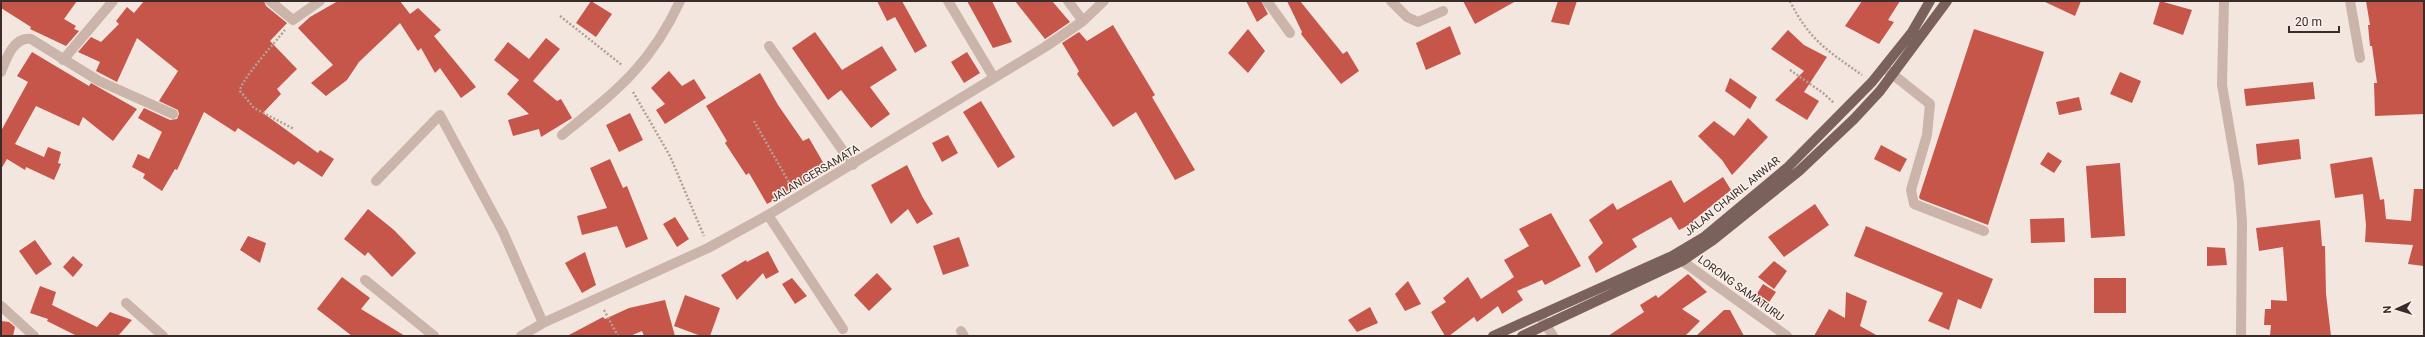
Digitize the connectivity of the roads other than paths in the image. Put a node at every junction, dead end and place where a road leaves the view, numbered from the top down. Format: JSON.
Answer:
{"nodes":[{"id":1,"x":113,"y":1,"type":"edge"},
{"id":2,"x":270,"y":1,"type":"edge"},
{"id":3,"x":320,"y":1,"type":"edge"},
{"id":4,"x":680,"y":1,"type":"edge"},
{"id":5,"x":948,"y":1,"type":"edge"},
{"id":6,"x":1068,"y":1,"type":"edge"},
{"id":7,"x":1104,"y":1,"type":"edge"},
{"id":8,"x":1267,"y":1,"type":"edge"},
{"id":9,"x":1391,"y":1,"type":"edge"},
{"id":10,"x":1930,"y":1,"type":"edge"},
{"id":11,"x":1947,"y":1,"type":"edge"},
{"id":12,"x":2224,"y":1,"type":"edge"},
{"id":13,"x":2350,"y":1,"type":"edge"},
{"id":14,"x":1443,"y":11,"type":"dead end"},
{"id":15,"x":1083,"y":21,"type":"junction"},
{"id":16,"x":1290,"y":33,"type":"dead end"},
{"id":17,"x":769,"y":46,"type":"dead end"},
{"id":18,"x":2360,"y":58,"type":"dead end"},
{"id":19,"x":63,"y":60,"type":"junction"},
{"id":20,"x":1884,"y":68,"type":"junction"},
{"id":21,"x":1,"y":72,"type":"edge"},
{"id":22,"x":1892,"y":75,"type":"junction"},
{"id":23,"x":994,"y":78,"type":"junction"},
{"id":24,"x":172,"y":114,"type":"dead end"},
{"id":25,"x":562,"y":135,"type":"dead end"},
{"id":26,"x":853,"y":165,"type":"junction"},
{"id":27,"x":376,"y":181,"type":"dead end"},
{"id":28,"x":768,"y":215,"type":"junction"},
{"id":29,"x":1984,"y":231,"type":"dead end"},
{"id":30,"x":1682,"y":261,"type":"junction"},
{"id":31,"x":365,"y":280,"type":"dead end"},
{"id":32,"x":126,"y":302,"type":"dead end"},
{"id":33,"x":1,"y":306,"type":"edge"},
{"id":34,"x":1538,"y":314,"type":"junction"},
{"id":35,"x":543,"y":323,"type":"junction"},
{"id":36,"x":1547,"y":325,"type":"junction"},
{"id":37,"x":843,"y":328,"type":"dead end"},
{"id":38,"x":34,"y":336,"type":"edge"},
{"id":39,"x":163,"y":336,"type":"edge"},
{"id":40,"x":434,"y":336,"type":"edge"},
{"id":41,"x":521,"y":336,"type":"edge"},
{"id":42,"x":1493,"y":336,"type":"edge"},
{"id":43,"x":1522,"y":336,"type":"edge"},
{"id":44,"x":1552,"y":336,"type":"edge"},
{"id":45,"x":1787,"y":336,"type":"edge"},
{"id":46,"x":2241,"y":336,"type":"edge"}],
"edges":[{"from":1,"to":19,"type":"street"},
{"from":2,"to":3,"type":"street"},
{"from":4,"to":25,"type":"street"},
{"from":5,"to":23,"type":"street"},
{"from":6,"to":15,"type":"street"},
{"from":7,"to":15,"type":"street","name":"JALAN GERSAMATA"},
{"from":8,"to":16,"type":"street"},
{"from":9,"to":14,"type":"street"},
{"from":10,"to":20,"type":"main road","name":"JALAN CHAIRIL ANWAR"},
{"from":11,"to":22,"type":"main road","name":"JALAN CHAIRIL ANWAR"},
{"from":12,"to":46,"type":"street"},
{"from":13,"to":18,"type":"street"},
{"from":15,"to":23,"type":"street","name":"JALAN GERSAMATA"},
{"from":17,"to":26,"type":"street"},
{"from":19,"to":21,"type":"street"},
{"from":19,"to":24,"type":"street"},
{"from":20,"to":22,"type":"street"},
{"from":20,"to":34,"type":"main road","name":"JALAN CHAIRIL ANWAR"},
{"from":22,"to":29,"type":"street"},
{"from":22,"to":30,"type":"main road","name":"JALAN CHAIRIL ANWAR"},
{"from":23,"to":26,"type":"street","name":"JALAN GERSAMATA"},
{"from":26,"to":28,"type":"street","name":"JALAN GERSAMATA"},
{"from":27,"to":35,"type":"street"},
{"from":28,"to":35,"type":"street","name":"JALAN GERSAMATA"},
{"from":28,"to":37,"type":"street"},
{"from":30,"to":36,"type":"main road","name":"JALAN CHAIRIL ANWAR"},
{"from":30,"to":45,"type":"street","name":"LORONG SAMATURU"},
{"from":31,"to":40,"type":"street"},
{"from":32,"to":39,"type":"street"},
{"from":33,"to":38,"type":"street"},
{"from":34,"to":36,"type":"street"},
{"from":34,"to":42,"type":"main road","name":"JALAN CHAIRIL ANWAR"},
{"from":35,"to":41,"type":"street","name":"JALAN GERSAMATA"},
{"from":36,"to":43,"type":"main road","name":"JALAN CHAIRIL ANWAR"},
{"from":36,"to":44,"type":"street"}]}
